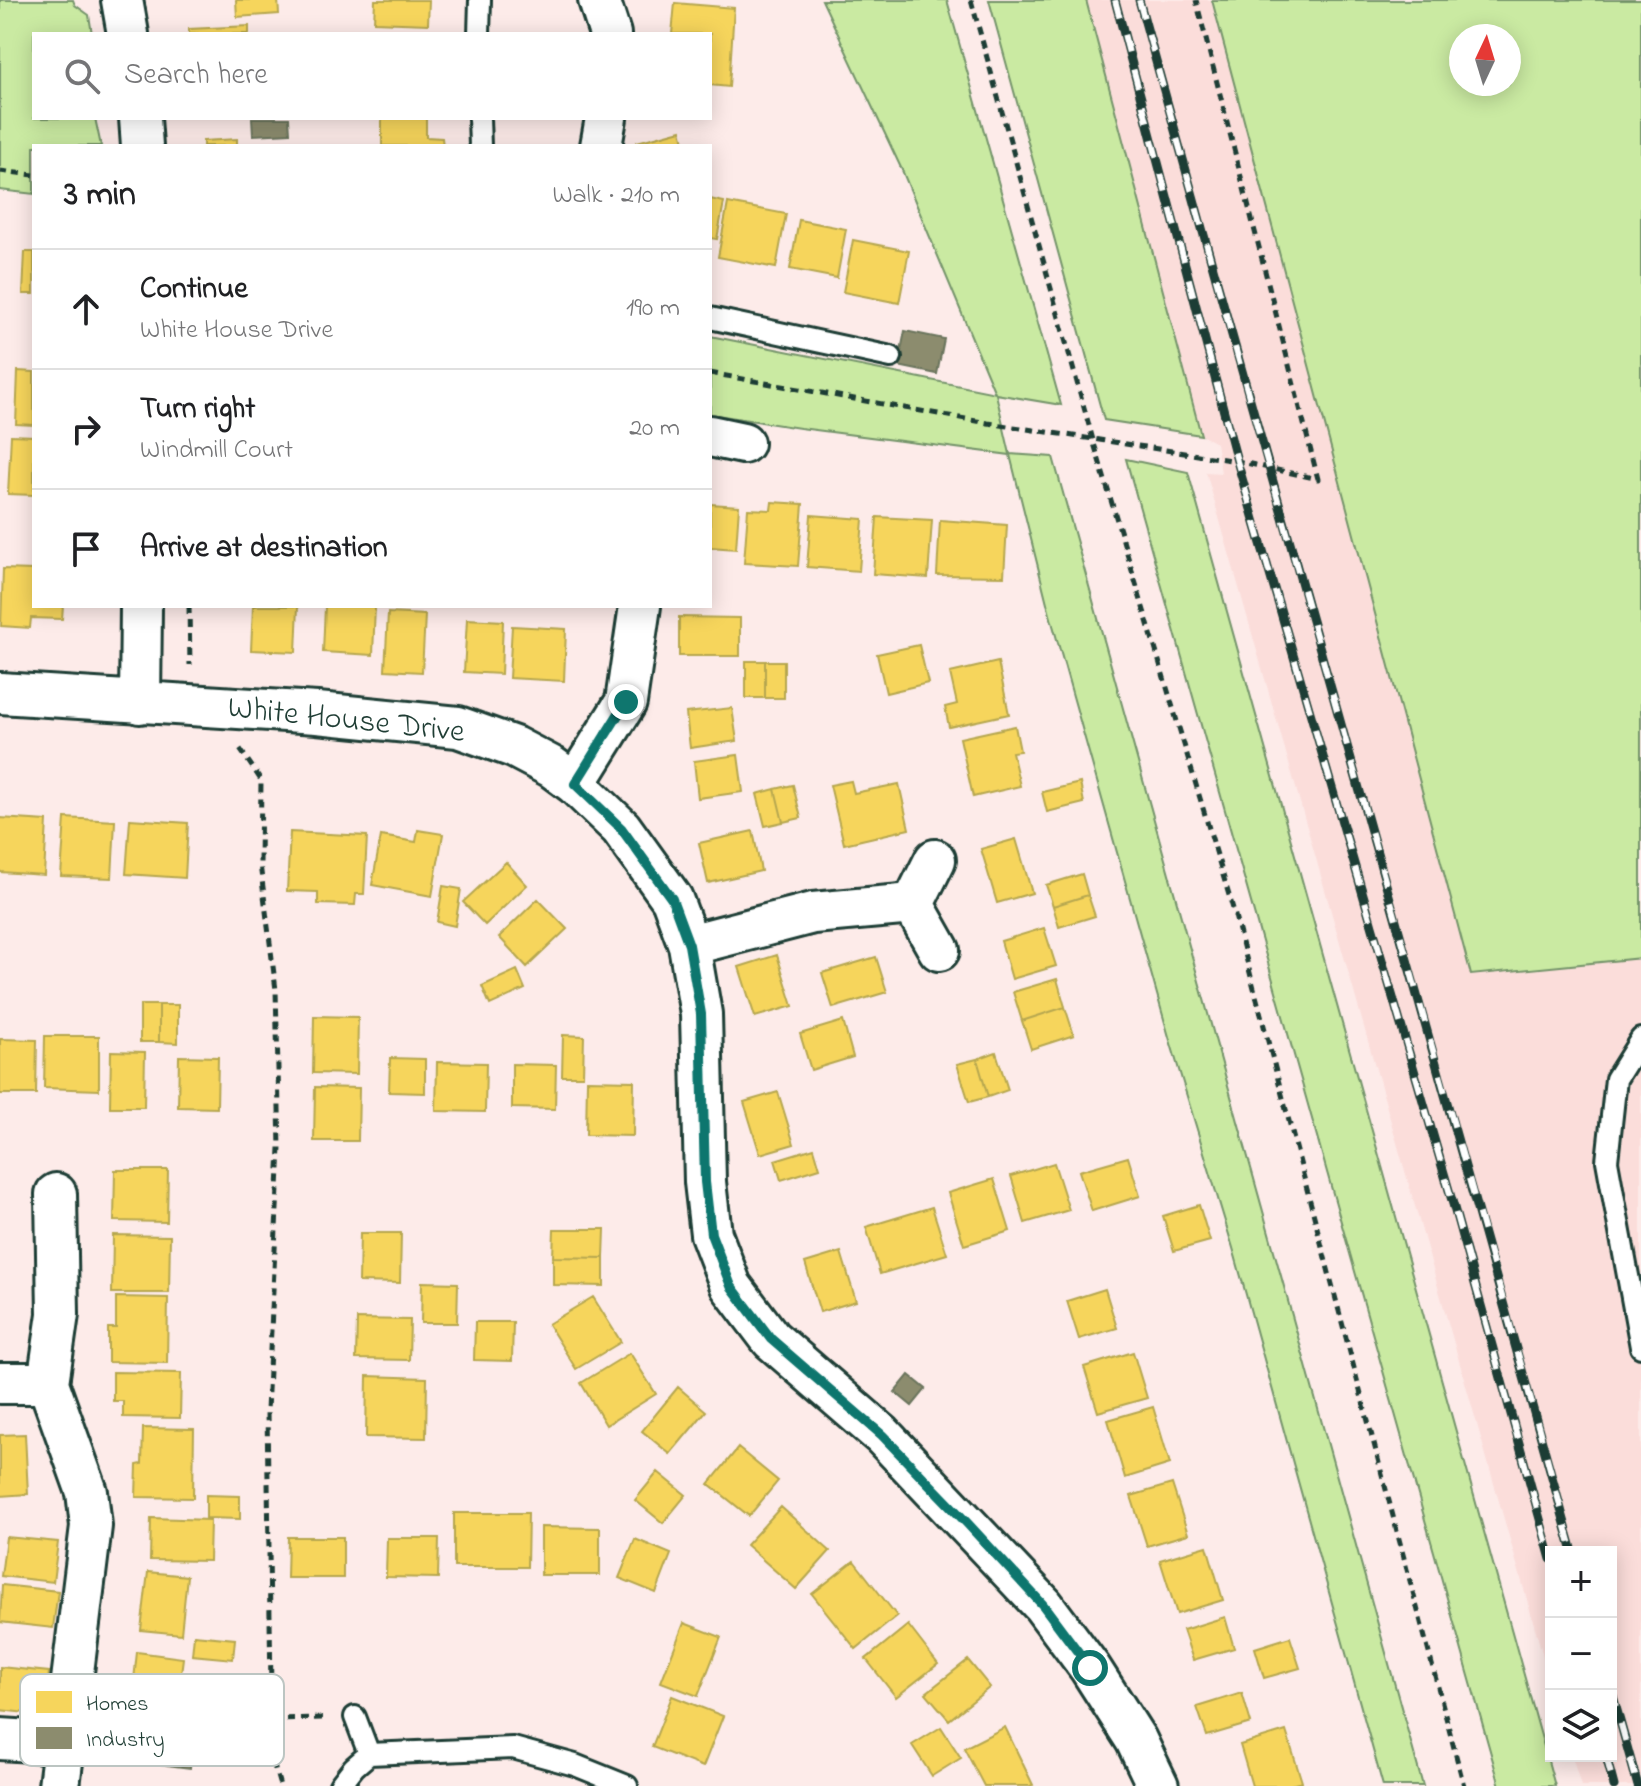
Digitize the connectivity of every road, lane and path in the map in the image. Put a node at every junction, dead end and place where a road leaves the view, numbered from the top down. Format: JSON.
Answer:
{"nodes":[{"id":1,"x":122,"y":0,"type":"edge"},
{"id":2,"x":480,"y":0,"type":"edge"},
{"id":3,"x":599,"y":0,"type":"edge"},
{"id":4,"x":971,"y":0,"type":"edge"},
{"id":5,"x":1196,"y":0,"type":"edge"},
{"id":6,"x":128,"y":32,"type":"edge"},
{"id":7,"x":479,"y":32,"type":"edge"},
{"id":8,"x":609,"y":32,"type":"edge"},
{"id":9,"x":140,"y":120,"type":"edge"},
{"id":10,"x":479,"y":120,"type":"edge"},
{"id":11,"x":606,"y":120,"type":"edge"},
{"id":12,"x":142,"y":144,"type":"edge"},
{"id":13,"x":480,"y":144,"type":"edge"},
{"id":14,"x":601,"y":144,"type":"edge"},
{"id":15,"x":0,"y":171,"type":"edge"},
{"id":16,"x":32,"y":175,"type":"edge"},
{"id":17,"x":712,"y":318,"type":"edge"},
{"id":18,"x":891,"y":357,"type":"dead end"},
{"id":19,"x":712,"y":373,"type":"edge"},
{"id":20,"x":1093,"y":440,"type":"junction"},
{"id":21,"x":141,"y":608,"type":"edge"},
{"id":22,"x":189,"y":608,"type":"edge"},
{"id":23,"x":640,"y":608,"type":"edge"},
{"id":24,"x":0,"y":693,"type":"edge"},
{"id":25,"x":140,"y":703,"type":"junction"},
{"id":26,"x":191,"y":706,"type":"junction"},
{"id":27,"x":228,"y":748,"type":"dead end"},
{"id":28,"x":575,"y":784,"type":"junction"},
{"id":29,"x":935,"y":860,"type":"dead end"},
{"id":30,"x":913,"y":904,"type":"junction"},
{"id":31,"x":689,"y":945,"type":"junction"},
{"id":32,"x":939,"y":950,"type":"dead end"},
{"id":33,"x":1641,"y":1039,"type":"edge"},
{"id":34,"x":56,"y":1194,"type":"dead end"},
{"id":35,"x":1641,"y":1347,"type":"edge"},
{"id":36,"x":0,"y":1383,"type":"edge"},
{"id":37,"x":48,"y":1383,"type":"junction"},
{"id":38,"x":73,"y":1674,"type":"edge"},
{"id":39,"x":271,"y":1674,"type":"edge"},
{"id":40,"x":355,"y":1717,"type":"joint"},
{"id":41,"x":284,"y":1719,"type":"edge"},
{"id":42,"x":0,"y":1739,"type":"edge"},
{"id":43,"x":20,"y":1740,"type":"edge"},
{"id":44,"x":369,"y":1754,"type":"junction"},
{"id":45,"x":61,"y":1766,"type":"edge"},
{"id":46,"x":274,"y":1766,"type":"edge"},
{"id":47,"x":340,"y":1785,"type":"edge"},
{"id":48,"x":59,"y":1786,"type":"edge"},
{"id":49,"x":280,"y":1786,"type":"edge"},
{"id":50,"x":627,"y":1786,"type":"edge"},
{"id":51,"x":1158,"y":1786,"type":"edge"},
{"id":52,"x":1464,"y":1786,"type":"edge"}],
"edges":[{"from":1,"to":6,"type":"street"},
{"from":2,"to":7,"type":"lane"},
{"from":3,"to":8,"type":"street"},
{"from":4,"to":20,"type":"path"},
{"from":5,"to":20,"type":"path"},
{"from":9,"to":12,"type":"street"},
{"from":10,"to":13,"type":"lane"},
{"from":11,"to":14,"type":"street"},
{"from":15,"to":16,"type":"path"},
{"from":17,"to":18,"type":"lane"},
{"from":19,"to":20,"type":"path"},
{"from":20,"to":52,"type":"path"},
{"from":21,"to":25,"type":"street"},
{"from":22,"to":26,"type":"path"},
{"from":23,"to":28,"type":"street"},
{"from":24,"to":25,"type":"street","name":"White House Drive"},
{"from":25,"to":26,"type":"street","name":"White House Drive"},
{"from":26,"to":28,"type":"street","name":"White House Drive"},
{"from":27,"to":39,"type":"path"},
{"from":28,"to":31,"type":"street","name":"White House Drive"},
{"from":29,"to":30,"type":"street"},
{"from":30,"to":31,"type":"street"},
{"from":30,"to":32,"type":"street"},
{"from":31,"to":51,"type":"street","name":"White House Drive"},
{"from":33,"to":35,"type":"lane"},
{"from":34,"to":37,"type":"street"},
{"from":36,"to":37,"type":"street"},
{"from":37,"to":38,"type":"street"},
{"from":40,"to":41,"type":"path"},
{"from":40,"to":44,"type":"lane"},
{"from":42,"to":43,"type":"street"},
{"from":44,"to":47,"type":"lane"},
{"from":44,"to":50,"type":"lane"},
{"from":45,"to":48,"type":"street"},
{"from":46,"to":49,"type":"path"}]}
